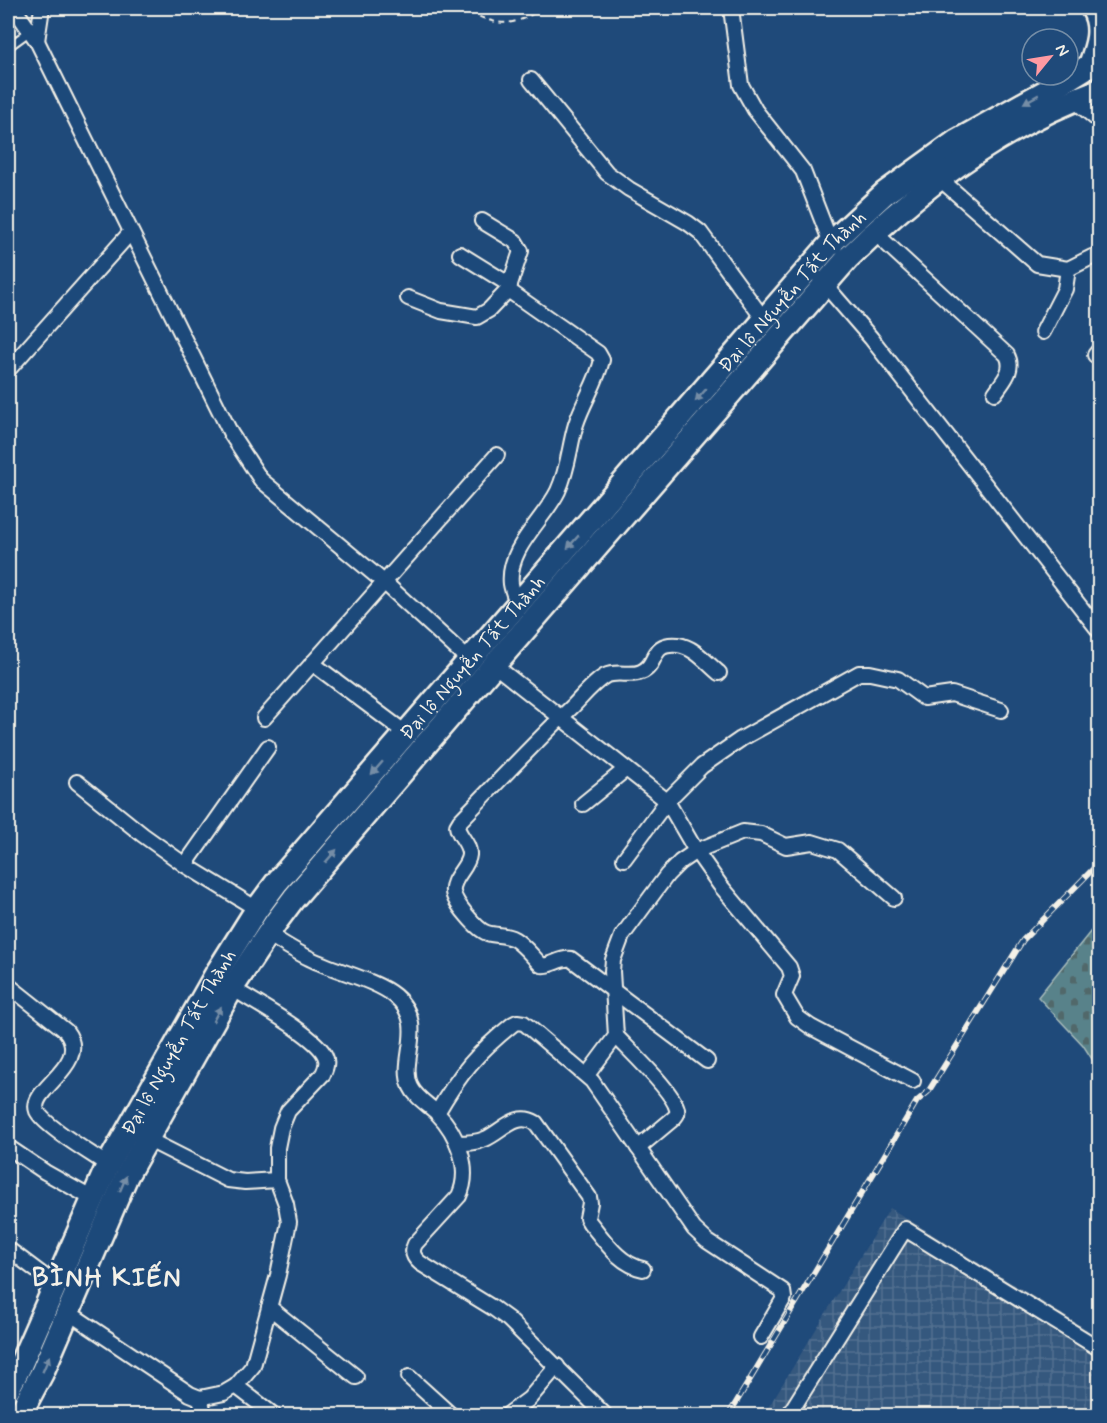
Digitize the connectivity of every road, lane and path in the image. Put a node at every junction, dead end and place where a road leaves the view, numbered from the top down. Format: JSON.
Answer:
{"nodes":[{"id":1,"x":14,"y":8,"type":"edge"},
{"id":2,"x":42,"y":8,"type":"edge"},
{"id":3,"x":460,"y":8,"type":"edge"},
{"id":4,"x":542,"y":8,"type":"edge"},
{"id":5,"x":731,"y":8,"type":"edge"},
{"id":6,"x":1092,"y":8,"type":"edge"},
{"id":7,"x":34,"y":36,"type":"junction"},
{"id":8,"x":8,"y":47,"type":"edge"},
{"id":9,"x":1095,"y":62,"type":"edge"},
{"id":10,"x":531,"y":80,"type":"dead end"},
{"id":11,"x":1100,"y":90,"type":"edge"},
{"id":12,"x":1073,"y":99,"type":"junction"},
{"id":13,"x":1100,"y":122,"type":"edge"},
{"id":14,"x":940,"y":179,"type":"junction"},
{"id":15,"x":482,"y":221,"type":"dead end"},
{"id":16,"x":874,"y":232,"type":"junction"},
{"id":17,"x":130,"y":233,"type":"junction"},
{"id":18,"x":839,"y":251,"type":"junction"},
{"id":19,"x":460,"y":254,"type":"dead end"},
{"id":20,"x":1100,"y":258,"type":"edge"},
{"id":21,"x":1068,"y":269,"type":"junction"},
{"id":22,"x":817,"y":277,"type":"junction"},
{"id":23,"x":509,"y":287,"type":"junction"},
{"id":24,"x":408,"y":298,"type":"dead end"},
{"id":25,"x":765,"y":321,"type":"junction"},
{"id":26,"x":1043,"y":332,"type":"dead end"},
{"id":27,"x":8,"y":370,"type":"edge"},
{"id":28,"x":995,"y":393,"type":"dead end"},
{"id":29,"x":497,"y":455,"type":"dead end"},
{"id":30,"x":385,"y":583,"type":"junction"},
{"id":31,"x":518,"y":606,"type":"junction"},
{"id":32,"x":1100,"y":632,"type":"edge"},
{"id":33,"x":312,"y":663,"type":"junction"},
{"id":34,"x":483,"y":667,"type":"junction"},
{"id":35,"x":719,"y":673,"type":"dead end"},
{"id":36,"x":1001,"y":710,"type":"dead end"},
{"id":37,"x":264,"y":718,"type":"dead end"},
{"id":38,"x":561,"y":718,"type":"junction"},
{"id":39,"x":406,"y":734,"type":"junction"},
{"id":40,"x":268,"y":747,"type":"dead end"},
{"id":41,"x":626,"y":769,"type":"junction"},
{"id":42,"x":77,"y":782,"type":"dead end"},
{"id":43,"x":667,"y":801,"type":"junction"},
{"id":44,"x":583,"y":804,"type":"dead end"},
{"id":45,"x":696,"y":851,"type":"junction"},
{"id":46,"x":624,"y":859,"type":"dead end"},
{"id":47,"x":185,"y":865,"type":"junction"},
{"id":48,"x":894,"y":898,"type":"dead end"},
{"id":49,"x":257,"y":909,"type":"junction"},
{"id":50,"x":272,"y":928,"type":"junction"},
{"id":51,"x":8,"y":985,"type":"edge"},
{"id":52,"x":231,"y":988,"type":"junction"},
{"id":53,"x":615,"y":991,"type":"junction"},
{"id":54,"x":616,"y":1036,"type":"junction"},
{"id":55,"x":707,"y":1061,"type":"dead end"},
{"id":56,"x":587,"y":1075,"type":"junction"},
{"id":57,"x":913,"y":1081,"type":"dead end"},
{"id":58,"x":437,"y":1113,"type":"junction"},
{"id":59,"x":147,"y":1139,"type":"junction"},
{"id":60,"x":457,"y":1143,"type":"junction"},
{"id":61,"x":8,"y":1147,"type":"edge"},
{"id":62,"x":638,"y":1148,"type":"junction"},
{"id":63,"x":108,"y":1165,"type":"junction"},
{"id":64,"x":277,"y":1180,"type":"junction"},
{"id":65,"x":93,"y":1199,"type":"junction"},
{"id":66,"x":8,"y":1249,"type":"edge"},
{"id":67,"x":643,"y":1269,"type":"dead end"},
{"id":68,"x":56,"y":1285,"type":"junction"},
{"id":69,"x":269,"y":1307,"type":"junction"},
{"id":70,"x":68,"y":1312,"type":"junction"},
{"id":71,"x":761,"y":1337,"type":"dead end"},
{"id":72,"x":1100,"y":1349,"type":"edge"},
{"id":73,"x":557,"y":1366,"type":"junction"},
{"id":74,"x":356,"y":1377,"type":"dead end"},
{"id":75,"x":409,"y":1377,"type":"dead end"},
{"id":76,"x":236,"y":1386,"type":"junction"},
{"id":77,"x":8,"y":1389,"type":"edge"},
{"id":78,"x":200,"y":1398,"type":"junction"},
{"id":79,"x":19,"y":1416,"type":"edge"},
{"id":80,"x":205,"y":1416,"type":"edge"},
{"id":81,"x":275,"y":1416,"type":"edge"},
{"id":82,"x":452,"y":1416,"type":"edge"},
{"id":83,"x":506,"y":1416,"type":"edge"},
{"id":84,"x":606,"y":1416,"type":"edge"},
{"id":85,"x":788,"y":1416,"type":"edge"}],
"edges":[{"from":1,"to":7,"type":"street"},
{"from":2,"to":7,"type":"street"},
{"from":3,"to":4,"type":"path"},
{"from":5,"to":18,"type":"street"},
{"from":6,"to":9,"type":"main road"},
{"from":7,"to":8,"type":"lane"},
{"from":7,"to":17,"type":"street"},
{"from":9,"to":18,"type":"main road","name":"Đại lộ Nguyễn Tất Thành","one_way":true},
{"from":10,"to":25,"type":"street"},
{"from":11,"to":12,"type":"main road","name":"Đại lộ Nguyễn Tất Thành"},
{"from":12,"to":13,"type":"street"},
{"from":12,"to":14,"type":"main road","name":"Đại lộ Nguyễn Tất Thành"},
{"from":14,"to":16,"type":"main road","name":"Đại lộ Nguyễn Tất Thành"},
{"from":14,"to":21,"type":"street"},
{"from":15,"to":23,"type":"street"},
{"from":16,"to":18,"type":"main road","name":"Đại lộ Nguyễn Tất Thành"},
{"from":16,"to":28,"type":"street"},
{"from":17,"to":27,"type":"street"},
{"from":17,"to":30,"type":"street"},
{"from":18,"to":22,"type":"main road","name":"Đại lộ Nguyễn Tất Thành"},
{"from":19,"to":23,"type":"street"},
{"from":20,"to":21,"type":"street"},
{"from":21,"to":26,"type":"street"},
{"from":22,"to":25,"type":"main road","name":"Đại lộ Nguyễn Tất Thành"},
{"from":22,"to":32,"type":"street"},
{"from":22,"to":34,"type":"main road","name":"Đại lộ Nguyễn Tất Thành"},
{"from":23,"to":24,"type":"street"},
{"from":23,"to":31,"type":"street"},
{"from":25,"to":31,"type":"main road","name":"Đại lộ Nguyễn Tất Thành","one_way":true},
{"from":29,"to":30,"type":"street"},
{"from":30,"to":33,"type":"street"},
{"from":30,"to":34,"type":"street"},
{"from":31,"to":34,"type":"main road","name":"Đại lộ Nguyễn Tất Thành"},
{"from":33,"to":37,"type":"street"},
{"from":33,"to":39,"type":"street"},
{"from":34,"to":38,"type":"street"},
{"from":34,"to":39,"type":"main road","name":"Đại lộ Nguyễn Tất Thành"},
{"from":50,"to":34,"type":"main road","name":"Đại lộ Nguyễn Tất Thành","one_way":true},
{"from":35,"to":38,"type":"street"},
{"from":36,"to":43,"type":"street"},
{"from":38,"to":41,"type":"street"},
{"from":38,"to":53,"type":"street"},
{"from":39,"to":49,"type":"main road","name":"Đại lộ Nguyễn Tất Thành","one_way":true},
{"from":40,"to":47,"type":"street"},
{"from":41,"to":43,"type":"street"},
{"from":41,"to":44,"type":"street"},
{"from":42,"to":47,"type":"street"},
{"from":43,"to":45,"type":"street"},
{"from":43,"to":46,"type":"street"},
{"from":45,"to":48,"type":"street"},
{"from":45,"to":53,"type":"street"},
{"from":45,"to":57,"type":"street"},
{"from":47,"to":49,"type":"street"},
{"from":49,"to":50,"type":"main road"},
{"from":49,"to":63,"type":"main road","name":"Đại lộ Nguyễn Tất Thành"},
{"from":50,"to":52,"type":"main road","name":"Đại lộ Nguyễn Tất Thành"},
{"from":50,"to":58,"type":"street"},
{"from":51,"to":63,"type":"street"},
{"from":59,"to":52,"type":"main road","name":"Đại lộ Nguyễn Tất Thành","one_way":true},
{"from":52,"to":64,"type":"street"},
{"from":53,"to":54,"type":"street"},
{"from":53,"to":55,"type":"street"},
{"from":54,"to":56,"type":"street"},
{"from":54,"to":62,"type":"street"},
{"from":56,"to":58,"type":"street"},
{"from":56,"to":62,"type":"street"},
{"from":58,"to":60,"type":"street"},
{"from":59,"to":64,"type":"street"},
{"from":70,"to":59,"type":"main road","name":"Đại lộ Nguyễn Tất Thành","one_way":true},
{"from":60,"to":67,"type":"street"},
{"from":60,"to":73,"type":"street"},
{"from":61,"to":65,"type":"street"},
{"from":62,"to":71,"type":"street"},
{"from":63,"to":65,"type":"main road","name":"Đại lộ Nguyễn Tất Thành"},
{"from":64,"to":69,"type":"street"},
{"from":65,"to":68,"type":"main road","name":"Đại lộ Nguyễn Tất Thành"},
{"from":66,"to":68,"type":"street"},
{"from":68,"to":77,"type":"main road","name":"Đại lộ Nguyễn Tất Thành"},
{"from":69,"to":74,"type":"street"},
{"from":69,"to":76,"type":"street"},
{"from":70,"to":78,"type":"street"},
{"from":79,"to":70,"type":"main road","name":"Đại lộ Nguyễn Tất Thành","one_way":true},
{"from":72,"to":85,"type":"street"},
{"from":73,"to":83,"type":"street"},
{"from":73,"to":84,"type":"street"},
{"from":75,"to":82,"type":"street"},
{"from":76,"to":78,"type":"street"},
{"from":76,"to":81,"type":"street"},
{"from":78,"to":80,"type":"street"}]}
